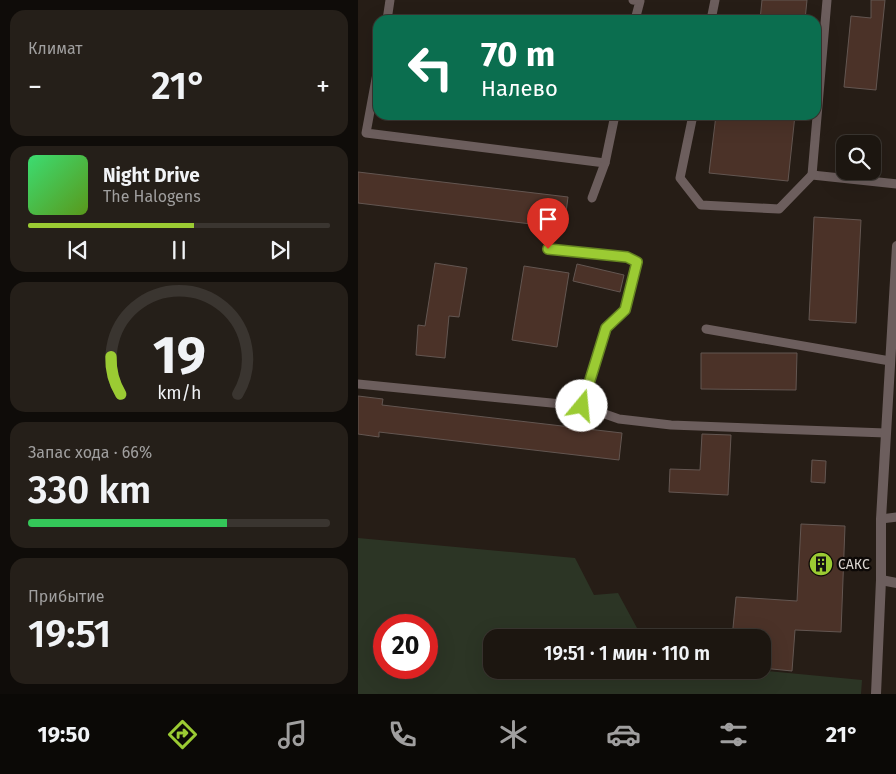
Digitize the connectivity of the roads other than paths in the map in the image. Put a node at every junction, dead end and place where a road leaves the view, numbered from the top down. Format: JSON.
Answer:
{"nodes":[{"id":1,"x":390,"y":0,"type":"edge"},
{"id":2,"x":637,"y":0,"type":"edge"},
{"id":3,"x":715,"y":0,"type":"edge"},
{"id":4,"x":827,"y":0,"type":"edge"},
{"id":5,"x":388,"y":15,"type":"edge"},
{"id":6,"x":636,"y":15,"type":"edge"},
{"id":7,"x":712,"y":15,"type":"edge"},
{"id":8,"x":821,"y":70,"type":"edge"},
{"id":9,"x":373,"y":95,"type":"edge"},
{"id":10,"x":614,"y":120,"type":"edge"},
{"id":11,"x":692,"y":120,"type":"edge"},
{"id":12,"x":817,"y":120,"type":"edge"},
{"id":13,"x":605,"y":163,"type":"junction"},
{"id":14,"x":812,"y":175,"type":"junction"},
{"id":15,"x":896,"y":184,"type":"edge"},
{"id":16,"x":592,"y":198,"type":"dead end"},
{"id":17,"x":896,"y":246,"type":"edge"},
{"id":18,"x":548,"y":249,"type":"dead end"},
{"id":19,"x":706,"y":329,"type":"dead end"},
{"id":20,"x":890,"y":362,"type":"junction"},
{"id":21,"x":358,"y":384,"type":"edge"},
{"id":22,"x":582,"y":406,"type":"junction"},
{"id":23,"x":886,"y":433,"type":"junction"},
{"id":24,"x":896,"y":516,"type":"edge"},
{"id":25,"x":881,"y":519,"type":"junction"},
{"id":26,"x":881,"y":580,"type":"junction"},
{"id":27,"x":896,"y":582,"type":"edge"},
{"id":28,"x":876,"y":694,"type":"edge"}],
"edges":[{"from":1,"to":5,"type":"lane"},
{"from":2,"to":6,"type":"lane"},
{"from":3,"to":7,"type":"lane"},
{"from":4,"to":8,"type":"lane"},
{"from":9,"to":13,"type":"lane"},
{"from":10,"to":13,"type":"lane"},
{"from":11,"to":14,"type":"lane"},
{"from":12,"to":14,"type":"lane"},
{"from":13,"to":16,"type":"lane"},
{"from":14,"to":15,"type":"lane"},
{"from":17,"to":20,"type":"street"},
{"from":18,"to":22,"type":"lane"},
{"from":19,"to":20,"type":"lane"},
{"from":20,"to":23,"type":"street"},
{"from":21,"to":22,"type":"lane"},
{"from":22,"to":23,"type":"lane"},
{"from":23,"to":25,"type":"street"},
{"from":24,"to":25,"type":"lane"},
{"from":25,"to":26,"type":"street"},
{"from":26,"to":27,"type":"street"},
{"from":26,"to":28,"type":"street"}]}
